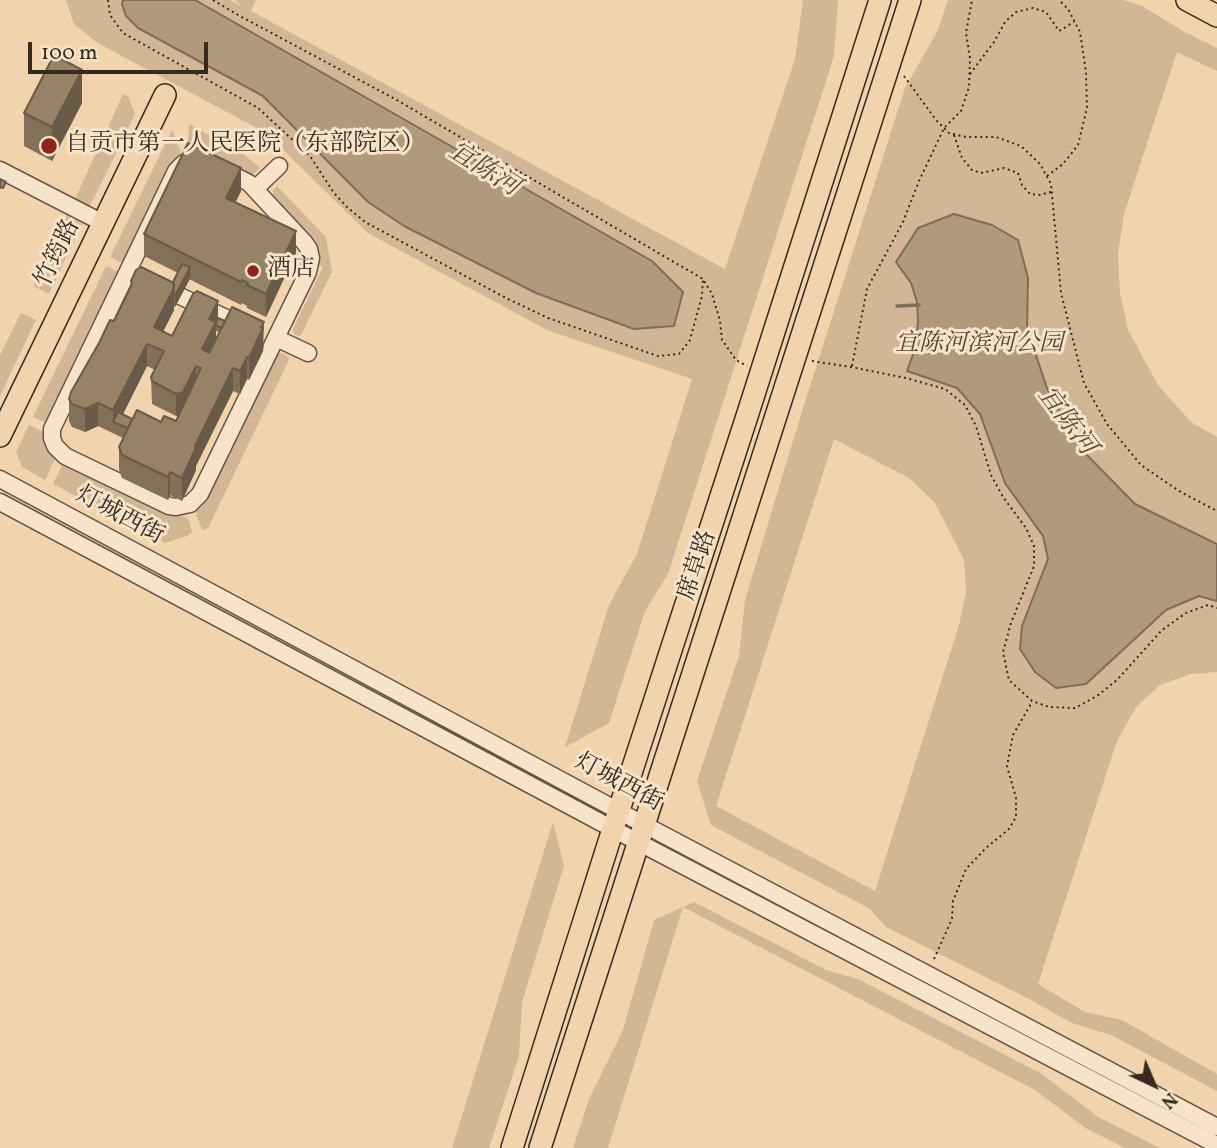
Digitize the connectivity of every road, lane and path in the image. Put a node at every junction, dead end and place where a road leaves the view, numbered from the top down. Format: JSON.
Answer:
{"nodes":[{"id":1,"x":108,"y":0,"type":"edge"},
{"id":2,"x":213,"y":0,"type":"edge"},
{"id":3,"x":880,"y":0,"type":"edge"},
{"id":4,"x":910,"y":0,"type":"edge"},
{"id":5,"x":972,"y":0,"type":"edge"},
{"id":6,"x":1059,"y":0,"type":"edge"},
{"id":7,"x":1187,"y":0,"type":"edge"},
{"id":8,"x":1217,"y":16,"type":"edge"},
{"id":9,"x":1075,"y":22,"type":"junction"},
{"id":10,"x":891,"y":58,"type":"junction"},
{"id":11,"x":970,"y":75,"type":"junction"},
{"id":12,"x":164,"y":94,"type":"dead end"},
{"id":13,"x":944,"y":128,"type":"junction"},
{"id":14,"x":954,"y":134,"type":"junction"},
{"id":15,"x":279,"y":166,"type":"dead end"},
{"id":16,"x":0,"y":170,"type":"edge"},
{"id":17,"x":1046,"y":176,"type":"junction"},
{"id":18,"x":255,"y":189,"type":"junction"},
{"id":19,"x":1051,"y":192,"type":"junction"},
{"id":20,"x":103,"y":223,"type":"junction"},
{"id":21,"x":140,"y":277,"type":"junction"},
{"id":22,"x":703,"y":279,"type":"junction"},
{"id":23,"x":275,"y":340,"type":"junction"},
{"id":24,"x":308,"y":354,"type":"dead end"},
{"id":25,"x":794,"y":358,"type":"junction"},
{"id":26,"x":851,"y":367,"type":"junction"},
{"id":27,"x":760,"y":374,"type":"junction"},
{"id":28,"x":0,"y":436,"type":"edge"},
{"id":29,"x":0,"y":479,"type":"edge"},
{"id":30,"x":0,"y":502,"type":"edge"},
{"id":31,"x":1217,"y":511,"type":"edge"},
{"id":32,"x":1217,"y":608,"type":"edge"},
{"id":33,"x":1032,"y":701,"type":"junction"},
{"id":34,"x":616,"y":820,"type":"junction"},
{"id":35,"x":640,"y":833,"type":"junction"},
{"id":36,"x":928,"y":974,"type":"junction"},
{"id":37,"x":1217,"y":1127,"type":"edge"},
{"id":38,"x":1217,"y":1145,"type":"edge"},
{"id":39,"x":512,"y":1148,"type":"edge"},
{"id":40,"x":540,"y":1148,"type":"edge"}],
"edges":[{"from":1,"to":22,"type":"path"},
{"from":2,"to":22,"type":"path"},
{"from":3,"to":27,"type":"main road","name":"席草路"},
{"from":4,"to":10,"type":"main road","name":"席草路"},
{"from":5,"to":11,"type":"path"},
{"from":6,"to":9,"type":"path"},
{"from":7,"to":8,"type":"main road"},
{"from":9,"to":11,"type":"path"},
{"from":9,"to":17,"type":"path"},
{"from":10,"to":13,"type":"path"},
{"from":10,"to":25,"type":"main road","name":"席草路"},
{"from":11,"to":13,"type":"path"},
{"from":12,"to":20,"type":"main road","name":"竹筠路"},
{"from":13,"to":14,"type":"path"},
{"from":13,"to":26,"type":"path"},
{"from":14,"to":17,"type":"path"},
{"from":14,"to":19,"type":"path"},
{"from":15,"to":18,"type":"street"},
{"from":16,"to":20,"type":"street"},
{"from":17,"to":19,"type":"path"},
{"from":18,"to":21,"type":"street"},
{"from":18,"to":23,"type":"street"},
{"from":19,"to":31,"type":"path"},
{"from":20,"to":28,"type":"main road","name":"竹筠路"},
{"from":21,"to":23,"type":"street"},
{"from":21,"to":23,"type":"street"},
{"from":22,"to":27,"type":"path"},
{"from":23,"to":24,"type":"street"},
{"from":25,"to":26,"type":"path"},
{"from":25,"to":35,"type":"main road","name":"席草路"},
{"from":26,"to":33,"type":"path"},
{"from":27,"to":34,"type":"main road","name":"席草路"},
{"from":29,"to":34,"type":"street","name":"灯城西街"},
{"from":30,"to":34,"type":"street","name":"灯城西街"},
{"from":32,"to":33,"type":"path"},
{"from":33,"to":36,"type":"path"},
{"from":34,"to":35,"type":"street","name":"灯城西街"},
{"from":34,"to":39,"type":"main road","name":"席草路"},
{"from":35,"to":36,"type":"street","name":"灯城西街"},
{"from":35,"to":38,"type":"street","name":"灯城西街"},
{"from":35,"to":40,"type":"main road","name":"席草路"},
{"from":36,"to":37,"type":"street","name":"灯城西街"}]}
